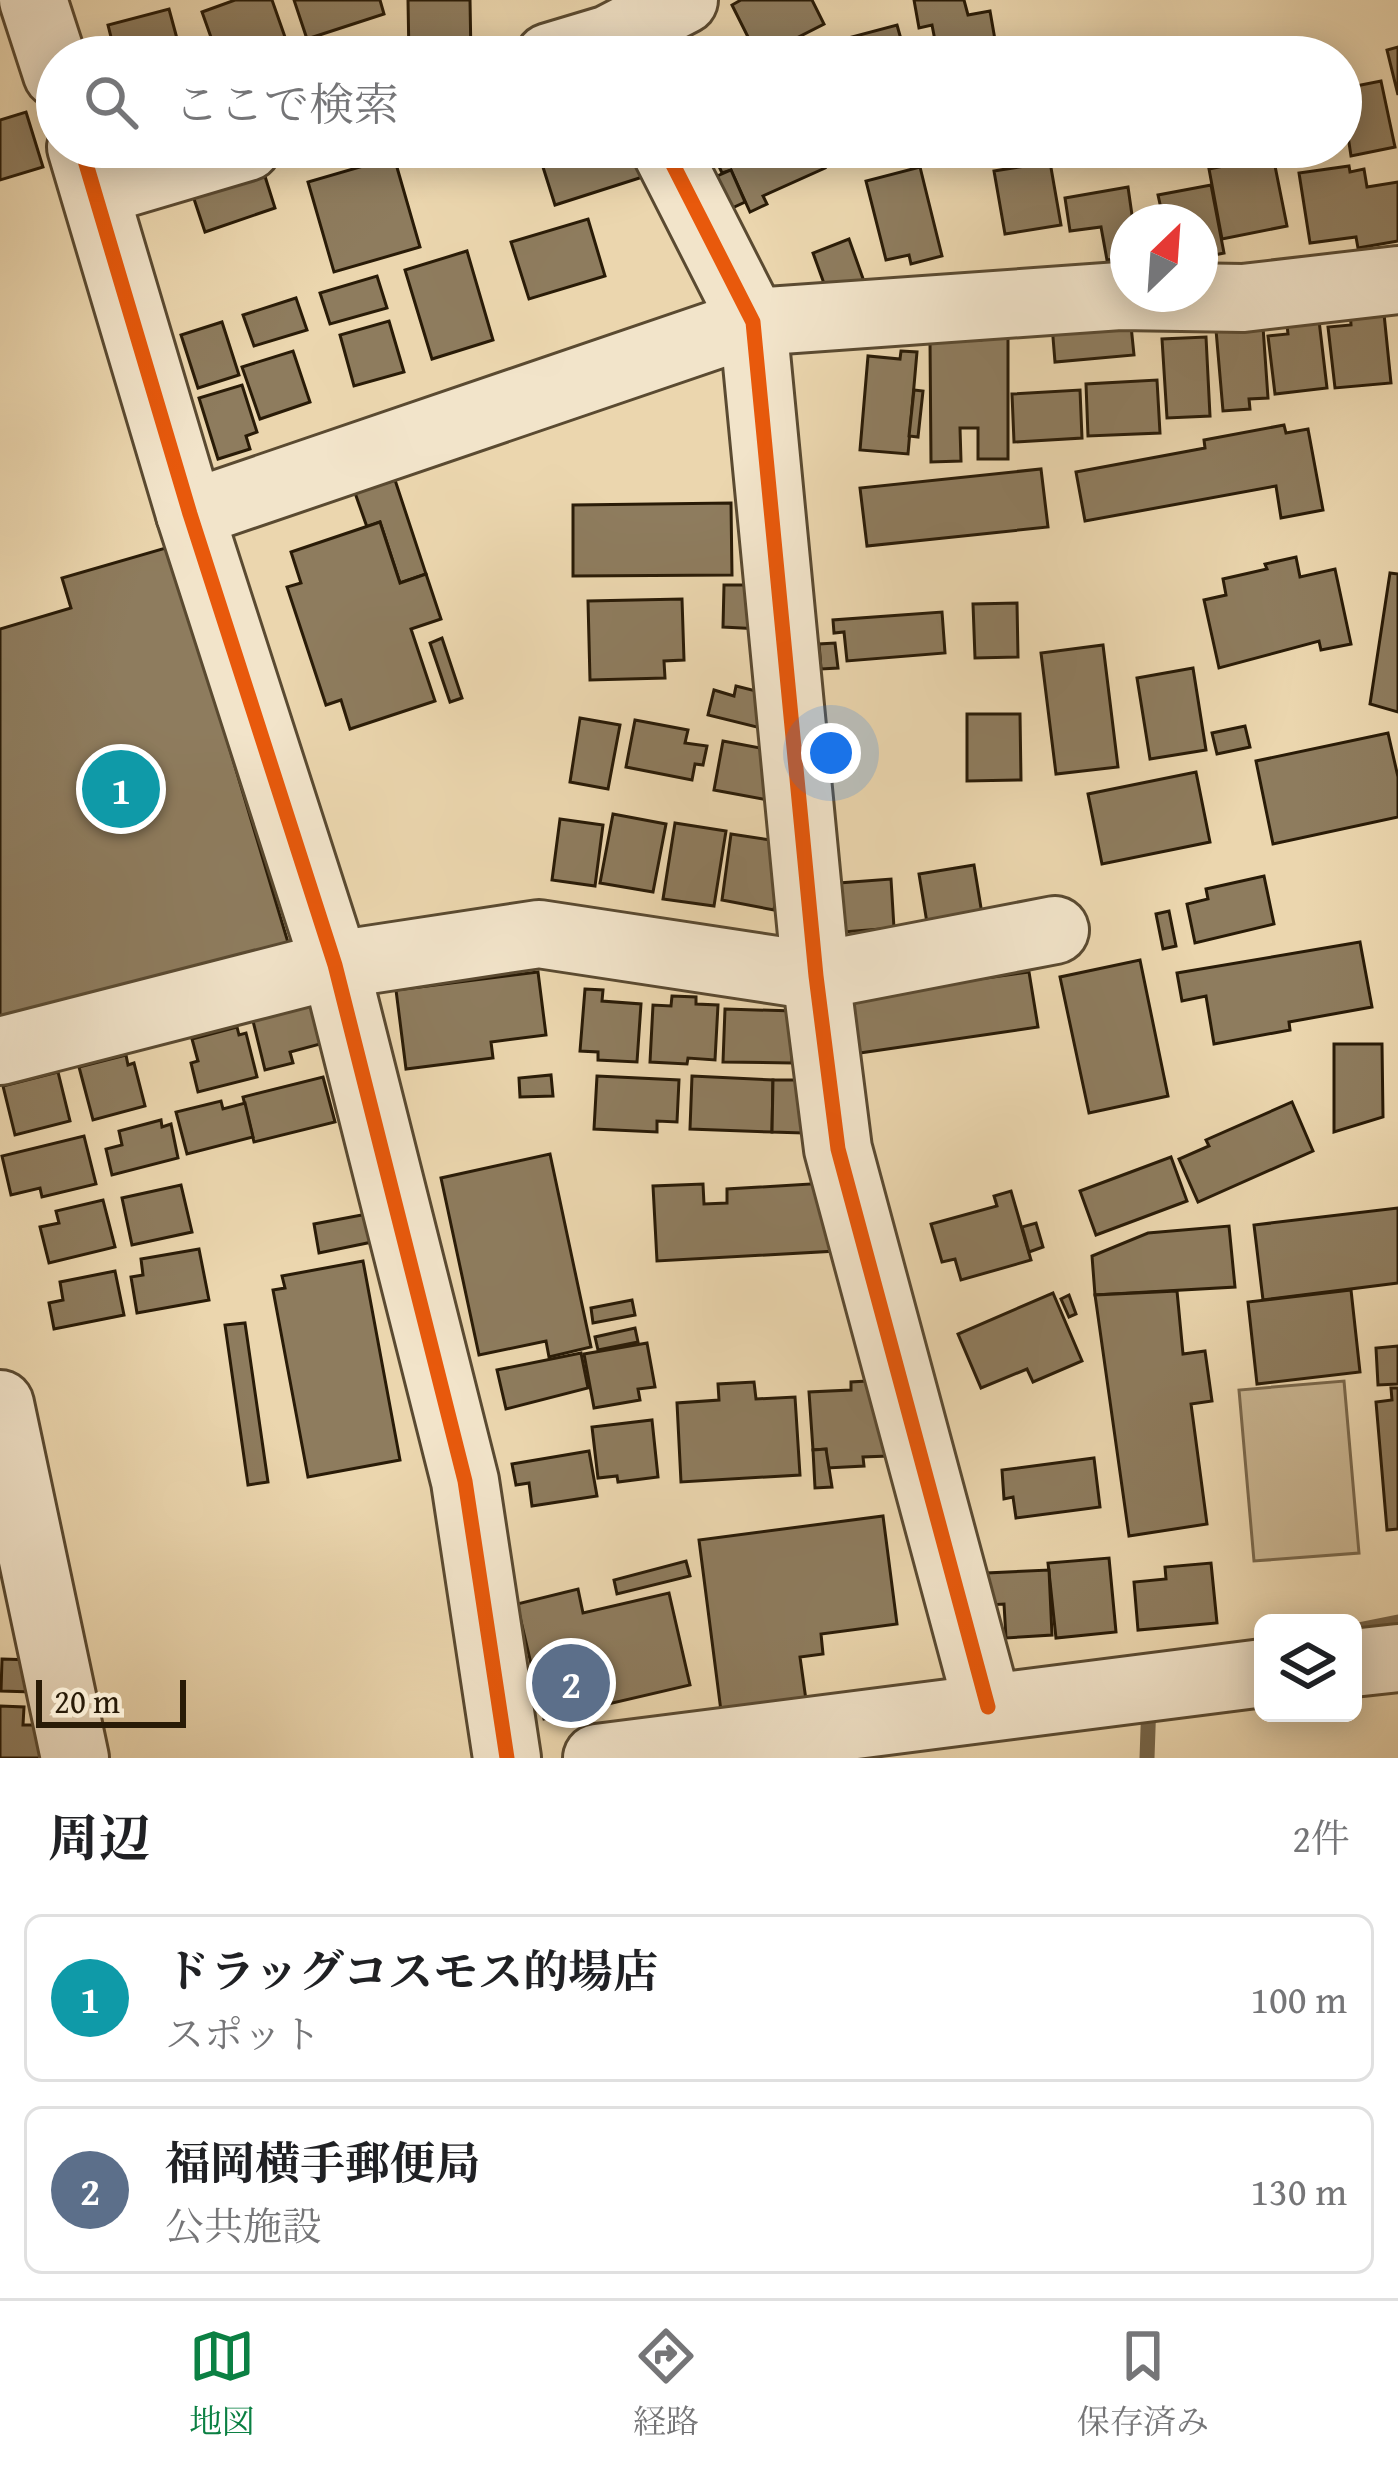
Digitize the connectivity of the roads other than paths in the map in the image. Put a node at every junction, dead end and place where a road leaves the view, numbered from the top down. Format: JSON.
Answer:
{"nodes":[{"id":1,"x":33,"y":0,"type":"edge"},
{"id":2,"x":683,"y":0,"type":"edge"},
{"id":3,"x":45,"y":36,"type":"edge"},
{"id":4,"x":601,"y":36,"type":"edge"},
{"id":5,"x":675,"y":168,"type":"edge"},
{"id":6,"x":88,"y":170,"type":"edge"},
{"id":7,"x":1398,"y":280,"type":"edge"},
{"id":8,"x":753,"y":322,"type":"junction"},
{"id":9,"x":190,"y":514,"type":"junction"},
{"id":10,"x":1055,"y":930,"type":"dead end"},
{"id":11,"x":334,"y":964,"type":"junction"},
{"id":12,"x":816,"y":976,"type":"junction"},
{"id":13,"x":0,"y":1051,"type":"edge"},
{"id":14,"x":0,"y":1404,"type":"edge"},
{"id":15,"x":1398,"y":1658,"type":"edge"},
{"id":16,"x":1362,"y":1662,"type":"edge"},
{"id":17,"x":1254,"y":1674,"type":"edge"},
{"id":18,"x":988,"y":1707,"type":"junction"},
{"id":19,"x":75,"y":1758,"type":"edge"},
{"id":20,"x":506,"y":1758,"type":"edge"},
{"id":21,"x":597,"y":1758,"type":"edge"}],
"edges":[{"from":1,"to":3,"type":"street"},
{"from":2,"to":4,"type":"street"},
{"from":5,"to":8,"type":"street"},
{"from":6,"to":9,"type":"street"},
{"from":7,"to":8,"type":"street"},
{"from":8,"to":9,"type":"street"},
{"from":8,"to":12,"type":"street"},
{"from":9,"to":11,"type":"street"},
{"from":10,"to":12,"type":"street"},
{"from":11,"to":12,"type":"street"},
{"from":11,"to":13,"type":"street"},
{"from":11,"to":20,"type":"street"},
{"from":12,"to":18,"type":"street"},
{"from":14,"to":19,"type":"street"},
{"from":15,"to":16,"type":"street"},
{"from":17,"to":18,"type":"street"},
{"from":18,"to":21,"type":"street"}]}
